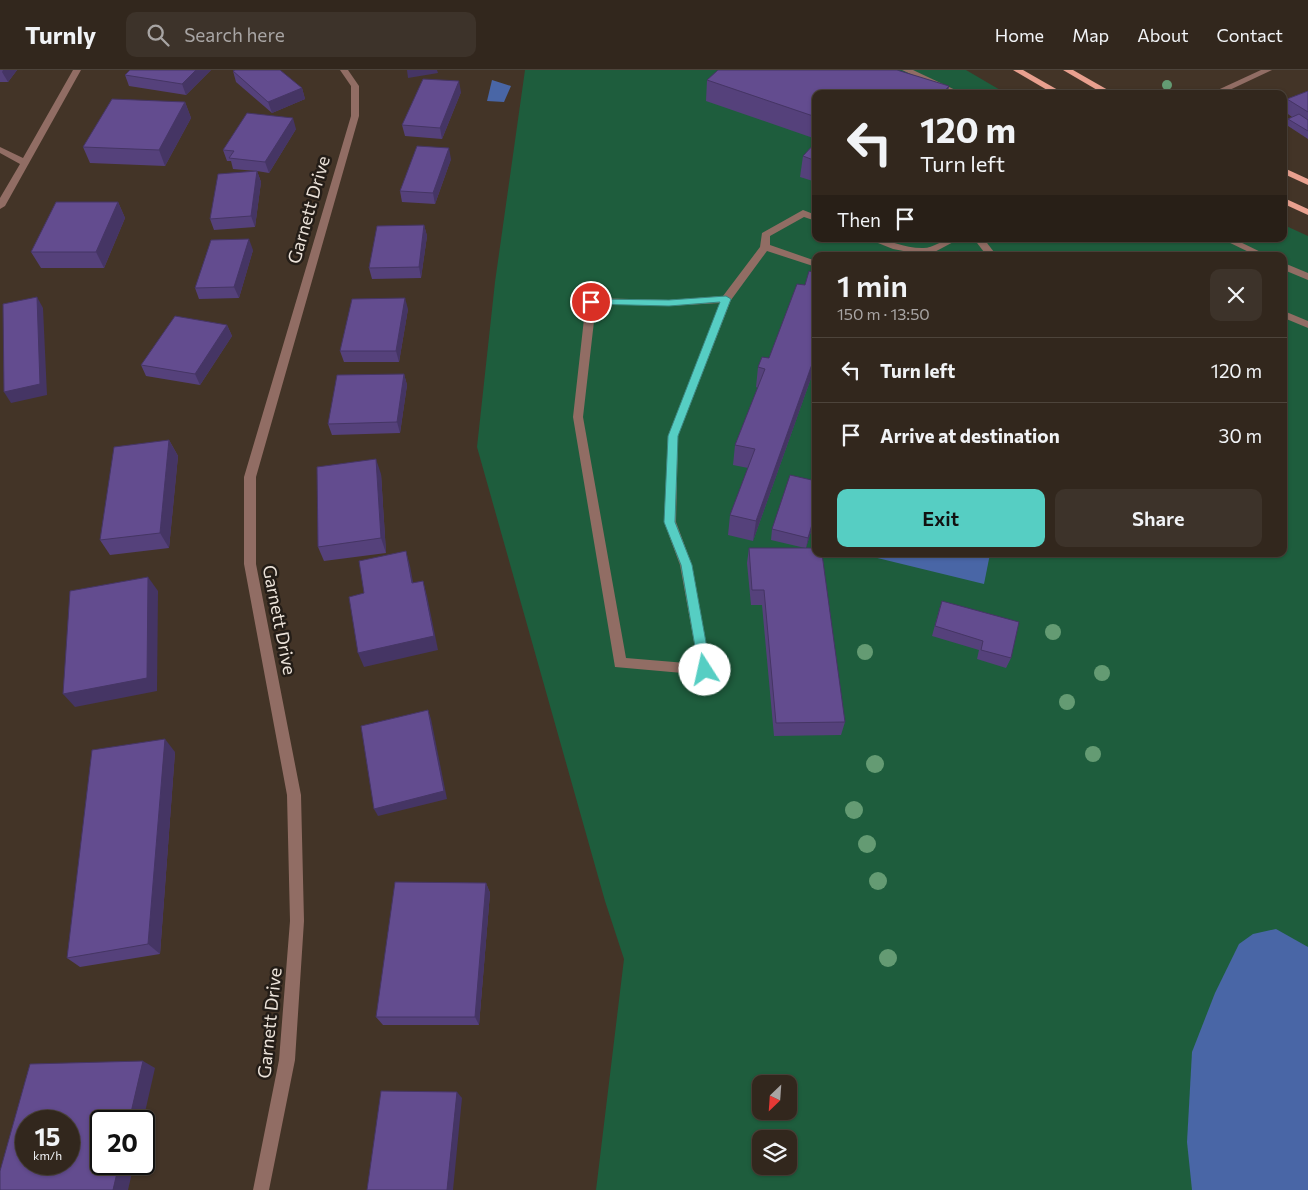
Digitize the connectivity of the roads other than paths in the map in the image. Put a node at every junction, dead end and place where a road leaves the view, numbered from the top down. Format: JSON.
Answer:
{"nodes":[{"id":1,"x":77,"y":70,"type":"edge"},
{"id":2,"x":344,"y":70,"type":"edge"},
{"id":3,"x":906,"y":70,"type":"edge"},
{"id":4,"x":1017,"y":70,"type":"edge"},
{"id":5,"x":1067,"y":70,"type":"edge"},
{"id":6,"x":1268,"y":70,"type":"edge"},
{"id":7,"x":951,"y":90,"type":"edge"},
{"id":8,"x":1054,"y":90,"type":"edge"},
{"id":9,"x":1104,"y":90,"type":"edge"},
{"id":10,"x":1222,"y":90,"type":"edge"},
{"id":11,"x":0,"y":150,"type":"edge"},
{"id":12,"x":25,"y":162,"type":"junction"},
{"id":13,"x":1287,"y":172,"type":"edge"},
{"id":14,"x":1308,"y":182,"type":"edge"},
{"id":15,"x":1287,"y":202,"type":"edge"},
{"id":16,"x":0,"y":206,"type":"edge"},
{"id":17,"x":1308,"y":212,"type":"edge"},
{"id":18,"x":812,"y":216,"type":"edge"},
{"id":19,"x":882,"y":242,"type":"edge"},
{"id":20,"x":948,"y":242,"type":"edge"},
{"id":21,"x":981,"y":242,"type":"edge"},
{"id":22,"x":1234,"y":242,"type":"edge"},
{"id":23,"x":765,"y":247,"type":"junction"},
{"id":24,"x":916,"y":252,"type":"edge"},
{"id":25,"x":928,"y":252,"type":"edge"},
{"id":26,"x":989,"y":252,"type":"edge"},
{"id":27,"x":1255,"y":252,"type":"edge"},
{"id":28,"x":812,"y":263,"type":"edge"},
{"id":29,"x":1287,"y":267,"type":"edge"},
{"id":30,"x":1308,"y":277,"type":"edge"},
{"id":31,"x":726,"y":299,"type":"junction"},
{"id":32,"x":1287,"y":315,"type":"edge"},
{"id":33,"x":1308,"y":325,"type":"edge"},
{"id":34,"x":261,"y":1190,"type":"edge"}],
"edges":[{"from":1,"to":12,"type":"street"},
{"from":2,"to":34,"type":"street","name":"Garnett Drive"},
{"from":3,"to":7,"type":"street"},
{"from":4,"to":8,"type":"main road"},
{"from":5,"to":9,"type":"main road"},
{"from":6,"to":10,"type":"street"},
{"from":11,"to":12,"type":"street"},
{"from":12,"to":16,"type":"street"},
{"from":13,"to":14,"type":"main road"},
{"from":15,"to":17,"type":"main road"},
{"from":18,"to":23,"type":"street"},
{"from":19,"to":24,"type":"street"},
{"from":20,"to":25,"type":"street"},
{"from":21,"to":26,"type":"street"},
{"from":22,"to":27,"type":"street"},
{"from":23,"to":28,"type":"street"},
{"from":23,"to":31,"type":"street"},
{"from":29,"to":30,"type":"street"},
{"from":31,"to":31,"type":"street"},
{"from":32,"to":33,"type":"street"}]}
